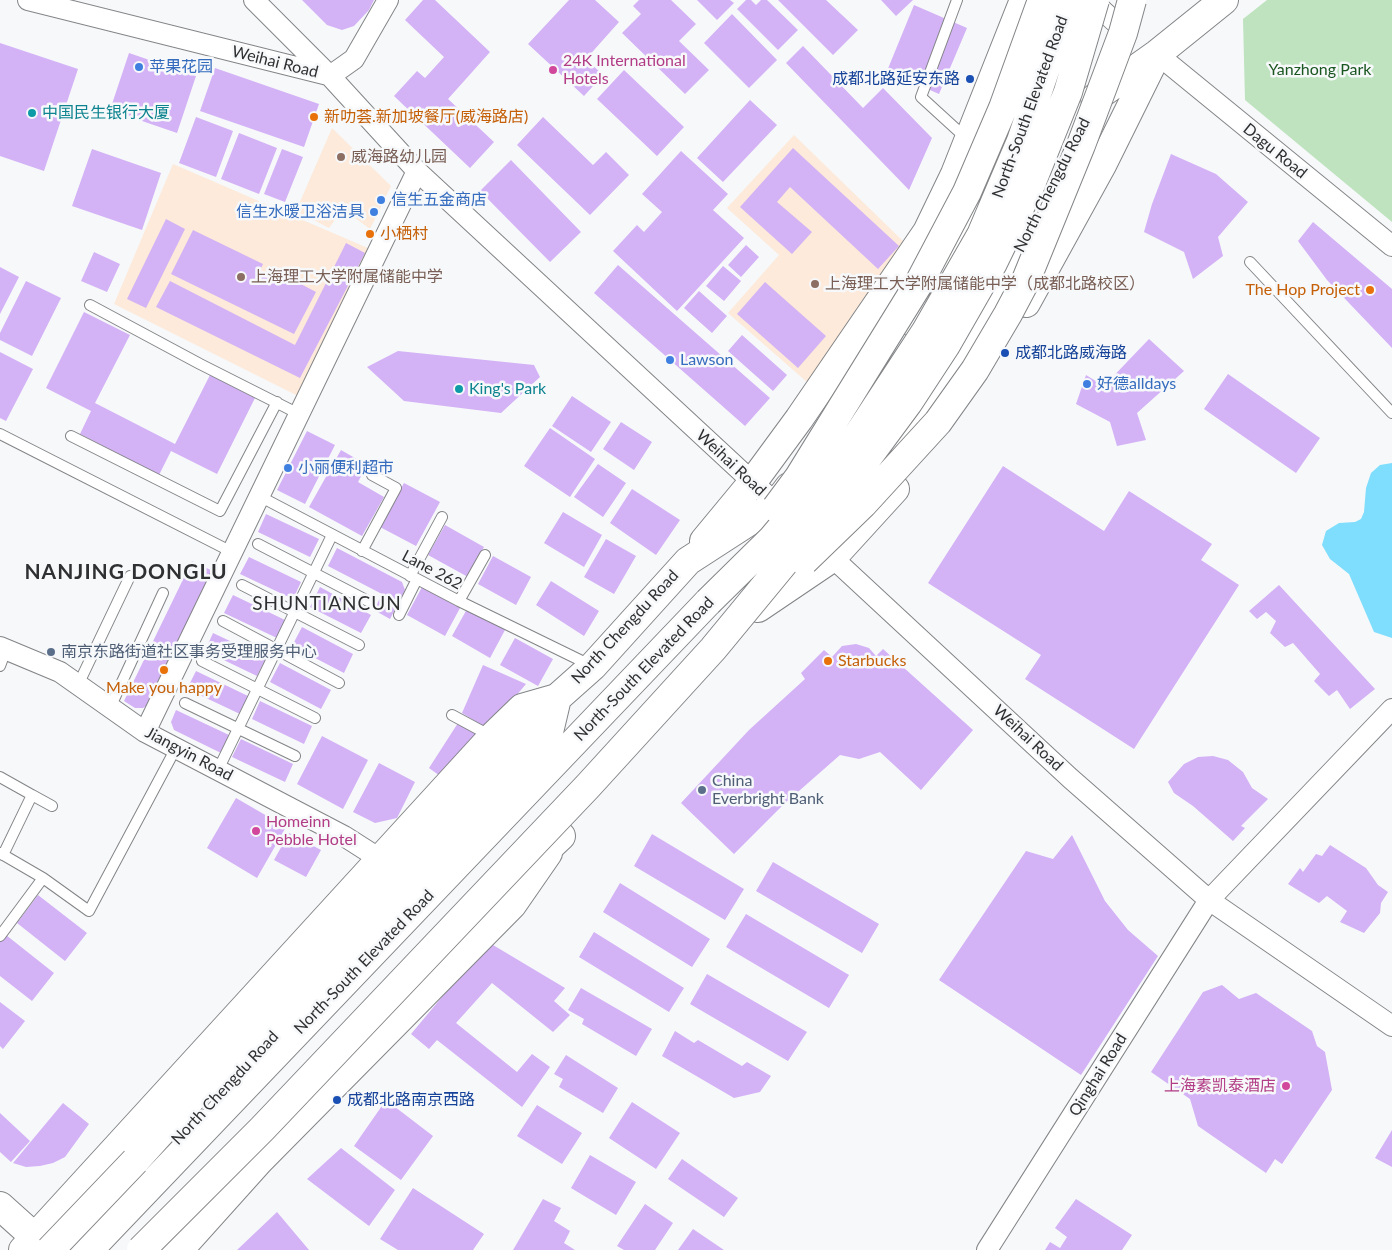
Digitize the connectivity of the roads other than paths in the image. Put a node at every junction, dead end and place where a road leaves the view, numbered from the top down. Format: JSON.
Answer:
{"nodes":[{"id":1,"x":28,"y":0,"type":"edge"},
{"id":2,"x":254,"y":0,"type":"edge"},
{"id":3,"x":388,"y":0,"type":"edge"},
{"id":4,"x":957,"y":0,"type":"edge"},
{"id":5,"x":1024,"y":0,"type":"edge"},
{"id":6,"x":1042,"y":0,"type":"edge"},
{"id":7,"x":1057,"y":0,"type":"edge"},
{"id":8,"x":1061,"y":0,"type":"edge"},
{"id":9,"x":1069,"y":0,"type":"edge"},
{"id":10,"x":1093,"y":0,"type":"edge"},
{"id":11,"x":1132,"y":0,"type":"edge"},
{"id":12,"x":1136,"y":0,"type":"edge"},
{"id":13,"x":1224,"y":0,"type":"edge"},
{"id":14,"x":1014,"y":27,"type":"junction"},
{"id":15,"x":1126,"y":32,"type":"junction"},
{"id":16,"x":1157,"y":54,"type":"junction"},
{"id":17,"x":330,"y":76,"type":"junction"},
{"id":18,"x":1095,"y":98,"type":"junction"},
{"id":19,"x":968,"y":140,"type":"junction"},
{"id":20,"x":417,"y":171,"type":"junction"},
{"id":21,"x":986,"y":190,"type":"junction"},
{"id":22,"x":1043,"y":211,"type":"junction"},
{"id":23,"x":935,"y":214,"type":"junction"},
{"id":24,"x":1392,"y":246,"type":"edge"},
{"id":25,"x":1250,"y":262,"type":"dead end"},
{"id":26,"x":1045,"y":271,"type":"junction"},
{"id":27,"x":90,"y":305,"type":"dead end"},
{"id":28,"x":277,"y":402,"type":"junction"},
{"id":29,"x":1392,"y":413,"type":"edge"},
{"id":30,"x":300,"y":414,"type":"junction"},
{"id":31,"x":946,"y":427,"type":"junction"},
{"id":32,"x":0,"y":434,"type":"edge"},
{"id":33,"x":71,"y":436,"type":"dead end"},
{"id":34,"x":372,"y":475,"type":"dead end"},
{"id":35,"x":864,"y":482,"type":"junction"},
{"id":36,"x":752,"y":483,"type":"junction"},
{"id":37,"x":259,"y":496,"type":"junction"},
{"id":38,"x":776,"y":504,"type":"junction"},
{"id":39,"x":442,"y":516,"type":"dead end"},
{"id":40,"x":332,"y":535,"type":"junction"},
{"id":41,"x":813,"y":538,"type":"junction"},
{"id":42,"x":258,"y":544,"type":"dead end"},
{"id":43,"x":362,"y":550,"type":"junction"},
{"id":44,"x":232,"y":552,"type":"junction"},
{"id":45,"x":485,"y":555,"type":"dead end"},
{"id":46,"x":832,"y":558,"type":"junction"},
{"id":47,"x":688,"y":561,"type":"junction"},
{"id":48,"x":314,"y":572,"type":"junction"},
{"id":49,"x":130,"y":576,"type":"dead end"},
{"id":50,"x":414,"y":578,"type":"junction"},
{"id":51,"x":242,"y":585,"type":"dead end"},
{"id":52,"x":163,"y":593,"type":"dead end"},
{"id":53,"x":459,"y":601,"type":"junction"},
{"id":54,"x":370,"y":602,"type":"dead end"},
{"id":55,"x":708,"y":602,"type":"junction"},
{"id":56,"x":758,"y":608,"type":"junction"},
{"id":57,"x":295,"y":611,"type":"junction"},
{"id":58,"x":399,"y":615,"type":"dead end"},
{"id":59,"x":223,"y":621,"type":"dead end"},
{"id":60,"x":359,"y":644,"type":"dead end"},
{"id":61,"x":277,"y":649,"type":"junction"},
{"id":62,"x":713,"y":649,"type":"junction"},
{"id":63,"x":2,"y":654,"type":"edge"},
{"id":64,"x":202,"y":661,"type":"dead end"},
{"id":65,"x":593,"y":666,"type":"junction"},
{"id":66,"x":339,"y":683,"type":"dead end"},
{"id":67,"x":258,"y":689,"type":"junction"},
{"id":68,"x":84,"y":693,"type":"junction"},
{"id":69,"x":557,"y":698,"type":"junction"},
{"id":70,"x":185,"y":702,"type":"dead end"},
{"id":71,"x":110,"y":708,"type":"junction"},
{"id":72,"x":1392,"y":709,"type":"edge"},
{"id":73,"x":452,"y":715,"type":"dead end"},
{"id":74,"x":316,"y":718,"type":"dead end"},
{"id":75,"x":238,"y":729,"type":"junction"},
{"id":76,"x":145,"y":732,"type":"junction"},
{"id":77,"x":492,"y":737,"type":"junction"},
{"id":78,"x":176,"y":748,"type":"junction"},
{"id":79,"x":295,"y":756,"type":"dead end"},
{"id":80,"x":218,"y":770,"type":"junction"},
{"id":81,"x":0,"y":777,"type":"edge"},
{"id":82,"x":32,"y":795,"type":"junction"},
{"id":83,"x":52,"y":806,"type":"dead end"},
{"id":84,"x":561,"y":836,"type":"junction"},
{"id":85,"x":2,"y":854,"type":"edge"},
{"id":86,"x":380,"y":859,"type":"junction"},
{"id":87,"x":44,"y":878,"type":"junction"},
{"id":88,"x":1209,"y":900,"type":"junction"},
{"id":89,"x":4,"y":922,"type":"edge"},
{"id":90,"x":0,"y":936,"type":"edge"},
{"id":91,"x":1392,"y":1026,"type":"edge"},
{"id":92,"x":0,"y":1206,"type":"edge"},
{"id":93,"x":103,"y":1216,"type":"junction"},
{"id":94,"x":40,"y":1243,"type":"edge"},
{"id":95,"x":173,"y":1243,"type":"edge"},
{"id":96,"x":70,"y":1250,"type":"edge"},
{"id":97,"x":89,"y":1250,"type":"edge"},
{"id":98,"x":141,"y":1250,"type":"edge"},
{"id":99,"x":154,"y":1250,"type":"edge"},
{"id":100,"x":987,"y":1250,"type":"edge"}],
"edges":[{"from":1,"to":17,"type":"street","name":"Weihai Road"},
{"from":2,"to":17,"type":"street"},
{"from":3,"to":17,"type":"street"},
{"from":4,"to":19,"type":"lane"},
{"from":5,"to":14,"type":"main road"},
{"from":6,"to":55,"type":"main road","bridge":true},
{"from":7,"to":14,"type":"main road"},
{"from":8,"to":21,"type":"main road","name":"North Chengdu Road"},
{"from":9,"to":55,"type":"main road","name":"North-South Elevated Road","bridge":true},
{"from":10,"to":15,"type":"street"},
{"from":10,"to":62,"type":"main road","name":"North-South Elevated Road","bridge":true},
{"from":11,"to":62,"type":"main road","bridge":true},
{"from":12,"to":15,"type":"main road","name":"North Chengdu Road"},
{"from":13,"to":16,"type":"main road"},
{"from":14,"to":19,"type":"main road"},
{"from":15,"to":18,"type":"main road","name":"North Chengdu Road"},
{"from":16,"to":18,"type":"main road"},
{"from":16,"to":24,"type":"street","name":"Dagu Road"},
{"from":16,"to":26,"type":"main road"},
{"from":17,"to":20,"type":"street","name":"Weihai Road"},
{"from":18,"to":22,"type":"main road","name":"North Chengdu Road"},
{"from":19,"to":23,"type":"main road"},
{"from":20,"to":30,"type":"street"},
{"from":20,"to":36,"type":"street","name":"Weihai Road"},
{"from":21,"to":23,"type":"main road"},
{"from":21,"to":38,"type":"main road","name":"North Chengdu Road"},
{"from":22,"to":26,"type":"main road"},
{"from":22,"to":35,"type":"main road","name":"North Chengdu Road"},
{"from":23,"to":36,"type":"main road"},
{"from":25,"to":29,"type":"lane"},
{"from":26,"to":31,"type":"main road"},
{"from":27,"to":28,"type":"lane"},
{"from":28,"to":30,"type":"lane"},
{"from":28,"to":33,"type":"lane"},
{"from":30,"to":37,"type":"street"},
{"from":31,"to":35,"type":"main road"},
{"from":31,"to":46,"type":"main road"},
{"from":32,"to":44,"type":"lane"},
{"from":34,"to":43,"type":"lane"},
{"from":35,"to":41,"type":"main road","name":"North Chengdu Road"},
{"from":36,"to":38,"type":"street","name":"Weihai Road"},
{"from":36,"to":47,"type":"main road"},
{"from":37,"to":40,"type":"lane","name":"Lane 262"},
{"from":37,"to":44,"type":"street"},
{"from":38,"to":41,"type":"street","name":"Weihai Road"},
{"from":38,"to":47,"type":"main road","name":"North Chengdu Road"},
{"from":39,"to":50,"type":"lane"},
{"from":40,"to":43,"type":"lane","name":"Lane 262"},
{"from":40,"to":48,"type":"lane"},
{"from":41,"to":46,"type":"street","name":"Weihai Road"},
{"from":41,"to":56,"type":"main road","name":"North Chengdu Road"},
{"from":42,"to":48,"type":"lane"},
{"from":43,"to":50,"type":"lane","name":"Lane 262"},
{"from":44,"to":76,"type":"street"},
{"from":45,"to":53,"type":"lane"},
{"from":46,"to":56,"type":"main road"},
{"from":46,"to":88,"type":"street","name":"Weihai Road"},
{"from":47,"to":65,"type":"main road","name":"North Chengdu Road"},
{"from":48,"to":54,"type":"lane"},
{"from":48,"to":57,"type":"lane"},
{"from":49,"to":68,"type":"lane"},
{"from":50,"to":53,"type":"lane","name":"Lane 262"},
{"from":50,"to":58,"type":"lane"},
{"from":51,"to":57,"type":"lane"},
{"from":52,"to":71,"type":"lane"},
{"from":53,"to":65,"type":"lane","name":"Lane 262"},
{"from":55,"to":97,"type":"main road","name":"North-South Elevated Road"},
{"from":56,"to":84,"type":"main road","name":"North Chengdu Road"},
{"from":57,"to":60,"type":"lane"},
{"from":57,"to":61,"type":"lane"},
{"from":59,"to":61,"type":"lane"},
{"from":61,"to":66,"type":"lane"},
{"from":61,"to":67,"type":"lane"},
{"from":62,"to":98,"type":"main road","name":"North-South Elevated Road","bridge":true},
{"from":63,"to":68,"type":"street","name":"Jiangyin Road"},
{"from":64,"to":67,"type":"lane"},
{"from":65,"to":69,"type":"main road","name":"North Chengdu Road"},
{"from":67,"to":74,"type":"lane"},
{"from":67,"to":75,"type":"lane"},
{"from":68,"to":71,"type":"street","name":"Jiangyin Road"},
{"from":69,"to":77,"type":"main road"},
{"from":69,"to":93,"type":"main road","name":"North Chengdu Road"},
{"from":69,"to":94,"type":"main road","bridge":true},
{"from":70,"to":75,"type":"lane"},
{"from":71,"to":76,"type":"street","name":"Jiangyin Road"},
{"from":72,"to":88,"type":"street","name":"Qinghai Road"},
{"from":73,"to":77,"type":"lane"},
{"from":75,"to":79,"type":"lane"},
{"from":75,"to":80,"type":"lane"},
{"from":76,"to":78,"type":"street","name":"Jiangyin Road"},
{"from":77,"to":86,"type":"main road"},
{"from":78,"to":80,"type":"street","name":"Jiangyin Road"},
{"from":78,"to":87,"type":"lane"},
{"from":80,"to":86,"type":"street","name":"Jiangyin Road"},
{"from":81,"to":82,"type":"lane"},
{"from":82,"to":83,"type":"lane"},
{"from":82,"to":85,"type":"lane"},
{"from":84,"to":95,"type":"main road"},
{"from":84,"to":95,"type":"main road"},
{"from":84,"to":95,"type":"main road","name":"North Chengdu Road"},
{"from":85,"to":87,"type":"lane"},
{"from":86,"to":94,"type":"main road"},
{"from":87,"to":89,"type":"lane"},
{"from":88,"to":91,"type":"street","name":"Weihai Road"},
{"from":88,"to":100,"type":"street","name":"Qinghai Road"},
{"from":89,"to":90,"type":"lane"},
{"from":92,"to":94,"type":"main road"},
{"from":93,"to":94,"type":"main road"},
{"from":93,"to":96,"type":"main road","name":"North Chengdu Road"},
{"from":95,"to":99,"type":"main road","name":"North Chengdu Road"}]}
